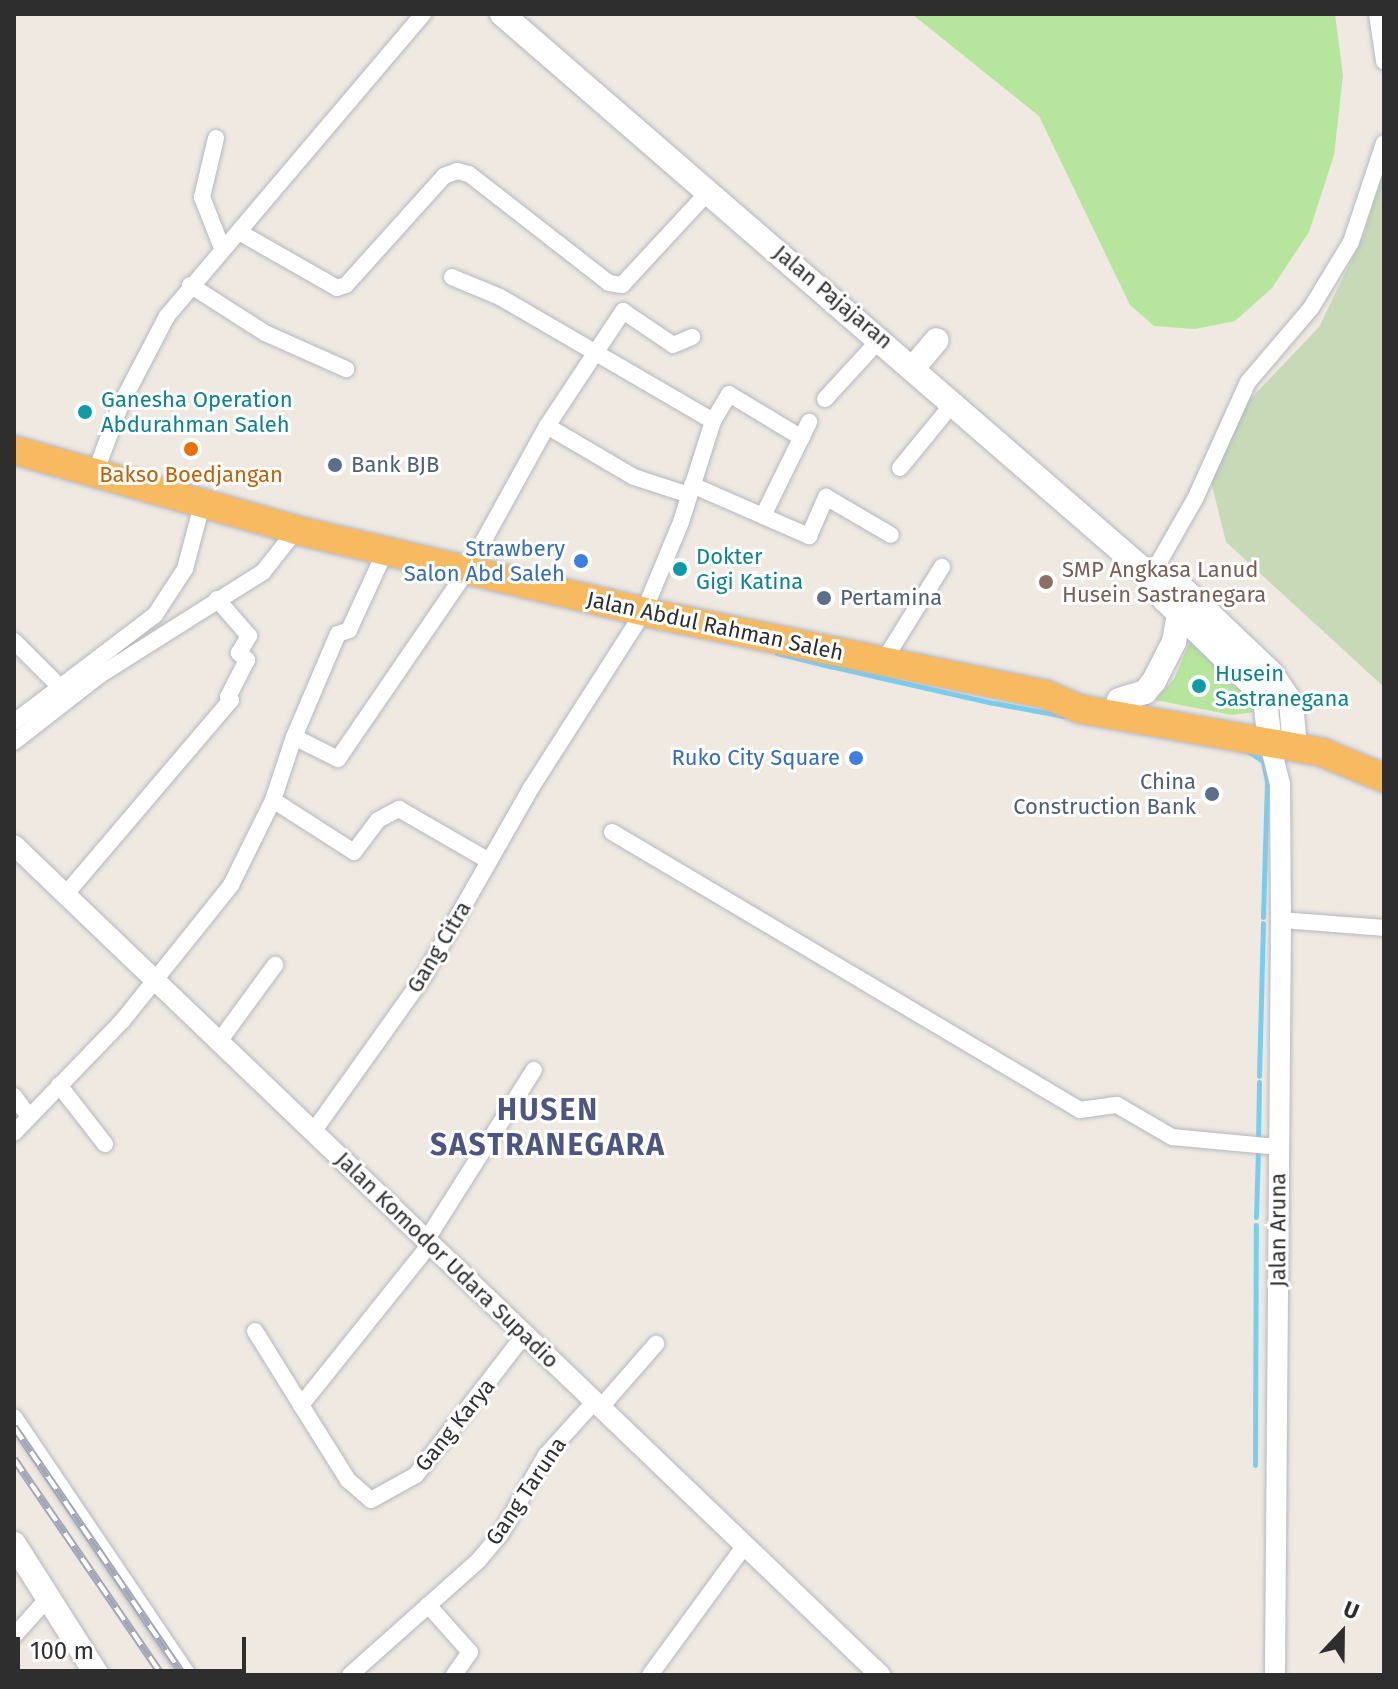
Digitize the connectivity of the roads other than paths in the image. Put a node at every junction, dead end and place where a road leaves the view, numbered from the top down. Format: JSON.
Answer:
{"nodes":[{"id":1,"x":423,"y":14,"type":"edge"},
{"id":2,"x":502,"y":14,"type":"edge"},
{"id":3,"x":1377,"y":14,"type":"edge"},
{"id":4,"x":1384,"y":61,"type":"edge"},
{"id":5,"x":216,"y":138,"type":"dead end"},
{"id":6,"x":1384,"y":143,"type":"edge"},
{"id":7,"x":709,"y":191,"type":"junction"},
{"id":8,"x":239,"y":232,"type":"junction"},
{"id":9,"x":222,"y":248,"type":"junction"},
{"id":10,"x":452,"y":277,"type":"dead end"},
{"id":11,"x":190,"y":285,"type":"junction"},
{"id":12,"x":692,"y":337,"type":"dead end"},
{"id":13,"x":881,"y":338,"type":"junction"},
{"id":14,"x":937,"y":340,"type":"dead end"},
{"id":15,"x":596,"y":351,"type":"junction"},
{"id":16,"x":914,"y":367,"type":"junction"},
{"id":17,"x":346,"y":369,"type":"dead end"},
{"id":18,"x":825,"y":399,"type":"dead end"},
{"id":19,"x":954,"y":402,"type":"junction"},
{"id":20,"x":713,"y":421,"type":"junction"},
{"id":21,"x":809,"y":422,"type":"dead end"},
{"id":22,"x":547,"y":426,"type":"junction"},
{"id":23,"x":802,"y":438,"type":"junction"},
{"id":24,"x":14,"y":450,"type":"edge"},
{"id":25,"x":900,"y":468,"type":"dead end"},
{"id":26,"x":94,"y":476,"type":"junction"},
{"id":27,"x":691,"y":490,"type":"junction"},
{"id":28,"x":203,"y":501,"type":"junction"},
{"id":29,"x":763,"y":516,"type":"junction"},
{"id":30,"x":296,"y":530,"type":"junction"},
{"id":31,"x":891,"y":535,"type":"dead end"},
{"id":32,"x":386,"y":550,"type":"junction"},
{"id":33,"x":942,"y":567,"type":"dead end"},
{"id":34,"x":468,"y":569,"type":"junction"},
{"id":35,"x":1156,"y":581,"type":"junction"},
{"id":36,"x":217,"y":599,"type":"junction"},
{"id":37,"x":644,"y":611,"type":"junction"},
{"id":38,"x":1179,"y":613,"type":"junction"},
{"id":39,"x":14,"y":641,"type":"edge"},
{"id":40,"x":883,"y":662,"type":"junction"},
{"id":41,"x":60,"y":687,"type":"junction"},
{"id":42,"x":1047,"y":695,"type":"junction"},
{"id":43,"x":1119,"y":700,"type":"junction"},
{"id":44,"x":14,"y":722,"type":"edge"},
{"id":45,"x":294,"y":737,"type":"junction"},
{"id":46,"x":1284,"y":738,"type":"junction"},
{"id":47,"x":14,"y":742,"type":"edge"},
{"id":48,"x":1384,"y":759,"type":"edge"},
{"id":49,"x":1384,"y":778,"type":"edge"},
{"id":50,"x":273,"y":800,"type":"junction"},
{"id":51,"x":612,"y":832,"type":"dead end"},
{"id":52,"x":14,"y":845,"type":"edge"},
{"id":53,"x":489,"y":861,"type":"junction"},
{"id":54,"x":65,"y":895,"type":"junction"},
{"id":55,"x":1281,"y":920,"type":"junction"},
{"id":56,"x":1384,"y":928,"type":"edge"},
{"id":57,"x":275,"y":965,"type":"dead end"},
{"id":58,"x":152,"y":982,"type":"junction"},
{"id":59,"x":218,"y":1043,"type":"junction"},
{"id":60,"x":534,"y":1070,"type":"dead end"},
{"id":61,"x":59,"y":1085,"type":"junction"},
{"id":62,"x":14,"y":1096,"type":"edge"},
{"id":63,"x":28,"y":1115,"type":"junction"},
{"id":64,"x":313,"y":1132,"type":"junction"},
{"id":65,"x":14,"y":1133,"type":"edge"},
{"id":66,"x":105,"y":1144,"type":"dead end"},
{"id":67,"x":1272,"y":1144,"type":"junction"},
{"id":68,"x":429,"y":1241,"type":"junction"},
{"id":69,"x":255,"y":1331,"type":"dead end"},
{"id":70,"x":525,"y":1334,"type":"junction"},
{"id":71,"x":656,"y":1344,"type":"dead end"},
{"id":72,"x":598,"y":1404,"type":"junction"},
{"id":73,"x":301,"y":1405,"type":"junction"},
{"id":74,"x":14,"y":1417,"type":"edge"},
{"id":75,"x":14,"y":1544,"type":"edge"},
{"id":76,"x":745,"y":1545,"type":"junction"},
{"id":77,"x":48,"y":1598,"type":"junction"},
{"id":78,"x":428,"y":1605,"type":"junction"},
{"id":79,"x":14,"y":1636,"type":"edge"},
{"id":80,"x":97,"y":1675,"type":"edge"},
{"id":81,"x":188,"y":1675,"type":"edge"},
{"id":82,"x":350,"y":1675,"type":"edge"},
{"id":83,"x":454,"y":1675,"type":"edge"},
{"id":84,"x":650,"y":1675,"type":"edge"},
{"id":85,"x":880,"y":1675,"type":"edge"},
{"id":86,"x":1275,"y":1675,"type":"edge"}],
"edges":[{"from":1,"to":8,"type":"street"},
{"from":2,"to":7,"type":"main road","name":"Jalan Pajajaran"},
{"from":3,"to":4,"type":"street"},
{"from":5,"to":9,"type":"street"},
{"from":6,"to":35,"type":"street"},
{"from":7,"to":8,"type":"street"},
{"from":7,"to":13,"type":"main road","name":"Jalan Pajajaran"},
{"from":8,"to":9,"type":"street"},
{"from":9,"to":11,"type":"street"},
{"from":10,"to":15,"type":"street"},
{"from":11,"to":17,"type":"street"},
{"from":11,"to":26,"type":"street"},
{"from":12,"to":15,"type":"street"},
{"from":13,"to":16,"type":"main road","name":"Jalan Pajajaran"},
{"from":13,"to":18,"type":"street"},
{"from":14,"to":16,"type":"main road"},
{"from":15,"to":20,"type":"street"},
{"from":15,"to":22,"type":"street"},
{"from":16,"to":19,"type":"main road","name":"Jalan Pajajaran"},
{"from":19,"to":25,"type":"street"},
{"from":19,"to":35,"type":"main road","name":"Jalan Pajajaran"},
{"from":20,"to":23,"type":"street"},
{"from":20,"to":27,"type":"street","name":"Gang Citra"},
{"from":21,"to":23,"type":"street"},
{"from":22,"to":27,"type":"street"},
{"from":22,"to":34,"type":"street"},
{"from":23,"to":29,"type":"street"},
{"from":24,"to":26,"type":"highway","name":"Jalan Abdul Rahman Saleh"},
{"from":26,"to":28,"type":"highway","name":"Jalan Abdul Rahman Saleh"},
{"from":27,"to":29,"type":"street"},
{"from":27,"to":37,"type":"street","name":"Gang Citra"},
{"from":28,"to":30,"type":"highway","name":"Jalan Abdul Rahman Saleh"},
{"from":28,"to":41,"type":"street"},
{"from":29,"to":31,"type":"street"},
{"from":30,"to":32,"type":"highway","name":"Jalan Abdul Rahman Saleh"},
{"from":30,"to":36,"type":"street"},
{"from":32,"to":34,"type":"highway","name":"Jalan Abdul Rahman Saleh"},
{"from":32,"to":45,"type":"street"},
{"from":33,"to":40,"type":"street"},
{"from":34,"to":37,"type":"highway","name":"Jalan Abdul Rahman Saleh"},
{"from":34,"to":45,"type":"street"},
{"from":35,"to":38,"type":"main road","name":"Jalan Pajajaran"},
{"from":35,"to":46,"type":"main road","name":"Jalan Pajajaran"},
{"from":36,"to":47,"type":"street"},
{"from":36,"to":54,"type":"street"},
{"from":37,"to":40,"type":"highway","name":"Jalan Abdul Rahman Saleh"},
{"from":37,"to":53,"type":"street","name":"Gang Citra"},
{"from":38,"to":43,"type":"main road"},
{"from":38,"to":46,"type":"main road","name":"Jalan Pajajaran"},
{"from":39,"to":41,"type":"street"},
{"from":40,"to":42,"type":"highway","name":"Jalan Abdul Rahman Saleh"},
{"from":41,"to":44,"type":"street"},
{"from":42,"to":43,"type":"highway","name":"Jalan Abdul Rahman Saleh"},
{"from":42,"to":46,"type":"highway","name":"Jalan Abdul Rahman Saleh"},
{"from":43,"to":46,"type":"highway","name":"Jalan Abdul Rahman Saleh"},
{"from":45,"to":50,"type":"street"},
{"from":46,"to":48,"type":"highway"},
{"from":46,"to":49,"type":"highway"},
{"from":46,"to":55,"type":"street","name":"Jalan Aruna"},
{"from":50,"to":53,"type":"street"},
{"from":50,"to":58,"type":"street"},
{"from":51,"to":67,"type":"street"},
{"from":52,"to":54,"type":"street","name":"Jalan Komodor Udara Supadio"},
{"from":53,"to":64,"type":"street","name":"Gang Citra"},
{"from":54,"to":58,"type":"street","name":"Jalan Komodor Udara Supadio"},
{"from":55,"to":56,"type":"street"},
{"from":55,"to":67,"type":"street","name":"Jalan Aruna"},
{"from":57,"to":59,"type":"street"},
{"from":58,"to":59,"type":"street","name":"Jalan Komodor Udara Supadio"},
{"from":58,"to":61,"type":"street"},
{"from":59,"to":64,"type":"street","name":"Jalan Komodor Udara Supadio"},
{"from":60,"to":68,"type":"street"},
{"from":61,"to":63,"type":"street"},
{"from":61,"to":66,"type":"street"},
{"from":62,"to":63,"type":"street"},
{"from":63,"to":65,"type":"street"},
{"from":64,"to":68,"type":"street","name":"Jalan Komodor Udara Supadio"},
{"from":67,"to":86,"type":"street","name":"Jalan Aruna"},
{"from":68,"to":70,"type":"street","name":"Jalan Komodor Udara Supadio"},
{"from":68,"to":73,"type":"street"},
{"from":69,"to":73,"type":"street"},
{"from":70,"to":72,"type":"street","name":"Jalan Komodor Udara Supadio"},
{"from":70,"to":73,"type":"street","name":"Gang Karya"},
{"from":71,"to":72,"type":"street","name":"Gang Taruna"},
{"from":72,"to":76,"type":"street","name":"Jalan Komodor Udara Supadio"},
{"from":72,"to":78,"type":"street","name":"Gang Taruna"},
{"from":74,"to":81,"type":"street"},
{"from":75,"to":77,"type":"main road"},
{"from":76,"to":84,"type":"street"},
{"from":76,"to":85,"type":"street","name":"Jalan Komodor Udara Supadio"},
{"from":77,"to":79,"type":"street"},
{"from":77,"to":80,"type":"main road"},
{"from":78,"to":82,"type":"street","name":"Gang Taruna"},
{"from":78,"to":83,"type":"street"}]}
